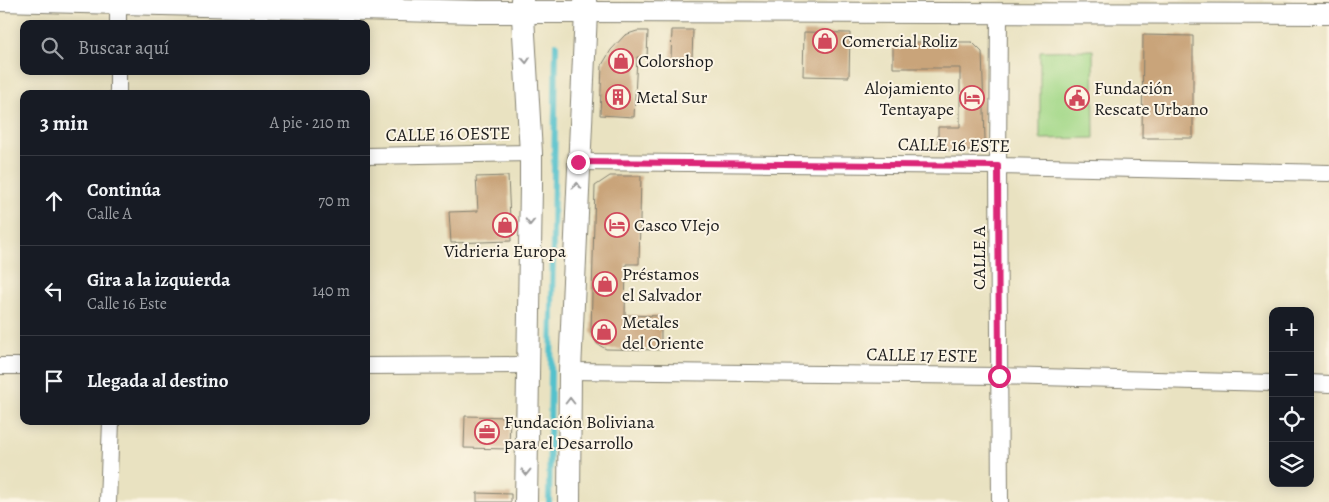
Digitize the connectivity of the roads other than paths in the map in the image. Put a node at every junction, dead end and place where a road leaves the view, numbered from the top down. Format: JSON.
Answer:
{"nodes":[{"id":1,"x":0,"y":0,"type":"edge"},
{"id":2,"x":522,"y":6,"type":"edge"},
{"id":3,"x":586,"y":6,"type":"edge"},
{"id":4,"x":808,"y":6,"type":"edge"},
{"id":5,"x":118,"y":13,"type":"edge"},
{"id":6,"x":1000,"y":13,"type":"junction"},
{"id":7,"x":1329,"y":14,"type":"edge"},
{"id":8,"x":118,"y":75,"type":"edge"},
{"id":9,"x":118,"y":90,"type":"edge"},
{"id":10,"x":531,"y":153,"type":"junction"},
{"id":11,"x":370,"y":156,"type":"edge"},
{"id":12,"x":578,"y":162,"type":"junction"},
{"id":13,"x":998,"y":166,"type":"junction"},
{"id":14,"x":1329,"y":173,"type":"edge"},
{"id":15,"x":528,"y":365,"type":"junction"},
{"id":16,"x":0,"y":366,"type":"edge"},
{"id":17,"x":20,"y":366,"type":"edge"},
{"id":18,"x":370,"y":366,"type":"edge"},
{"id":19,"x":570,"y":371,"type":"junction"},
{"id":20,"x":999,"y":376,"type":"junction"},
{"id":21,"x":1269,"y":382,"type":"edge"},
{"id":22,"x":1314,"y":383,"type":"edge"},
{"id":23,"x":1329,"y":384,"type":"edge"},
{"id":24,"x":111,"y":425,"type":"edge"},
{"id":25,"x":108,"y":502,"type":"edge"},
{"id":26,"x":526,"y":502,"type":"edge"},
{"id":27,"x":569,"y":502,"type":"edge"},
{"id":28,"x":1000,"y":502,"type":"edge"}],
"edges":[{"from":1,"to":5,"type":"main road"},
{"from":2,"to":3,"type":"main road"},
{"from":2,"to":5,"type":"main road"},
{"from":2,"to":10,"type":"main road","one_way":true},
{"from":3,"to":4,"type":"street"},
{"from":3,"to":12,"type":"main road"},
{"from":4,"to":6,"type":"street"},
{"from":6,"to":7,"type":"street"},
{"from":6,"to":13,"type":"street","name":"CALLE A"},
{"from":8,"to":9,"type":"street"},
{"from":10,"to":11,"type":"street","name":"CALLE 16 OESTE"},
{"from":10,"to":15,"type":"main road","one_way":true},
{"from":12,"to":13,"type":"street","name":"CALLE 16 ESTE"},
{"from":19,"to":12,"type":"main road","one_way":true},
{"from":13,"to":14,"type":"street","name":"CALLE 16 ESTE"},
{"from":13,"to":20,"type":"street","name":"CALLE A"},
{"from":15,"to":18,"type":"street"},
{"from":15,"to":26,"type":"main road","one_way":true},
{"from":16,"to":17,"type":"street"},
{"from":19,"to":20,"type":"street","name":"CALLE 17 ESTE"},
{"from":27,"to":19,"type":"main road","one_way":true},
{"from":20,"to":21,"type":"street","name":"CALLE 17 ESTE"},
{"from":20,"to":28,"type":"street","name":"CALLE A"},
{"from":22,"to":23,"type":"street"},
{"from":24,"to":25,"type":"street"}]}
